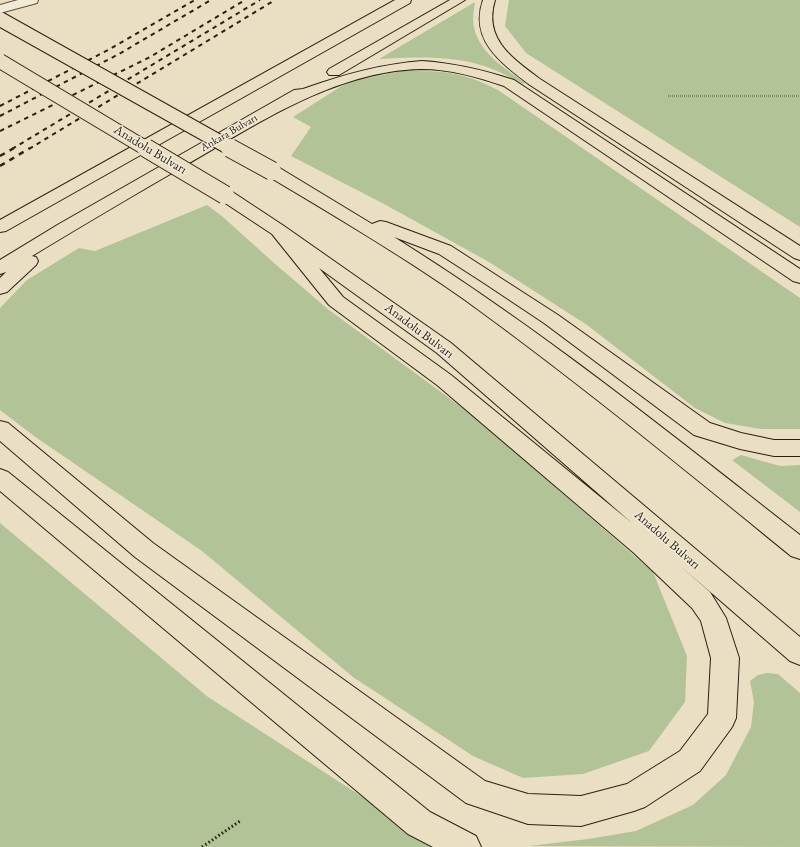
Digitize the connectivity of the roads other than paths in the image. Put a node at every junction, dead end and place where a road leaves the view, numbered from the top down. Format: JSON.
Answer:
{"nodes":[{"id":1,"x":32,"y":0,"type":"edge"},
{"id":2,"x":405,"y":0,"type":"edge"},
{"id":3,"x":459,"y":0,"type":"edge"},
{"id":4,"x":489,"y":0,"type":"edge"},
{"id":5,"x":0,"y":9,"type":"edge"},
{"id":6,"x":0,"y":19,"type":"edge"},
{"id":7,"x":0,"y":61,"type":"edge"},
{"id":8,"x":286,"y":101,"type":"junction"},
{"id":9,"x":336,"y":210,"type":"junction"},
{"id":10,"x":0,"y":227,"type":"edge"},
{"id":11,"x":65,"y":228,"type":"junction"},
{"id":12,"x":278,"y":230,"type":"junction"},
{"id":13,"x":800,"y":254,"type":"edge"},
{"id":14,"x":0,"y":268,"type":"edge"},
{"id":15,"x":800,"y":277,"type":"edge"},
{"id":16,"x":0,"y":288,"type":"edge"},
{"id":17,"x":0,"y":429,"type":"edge"},
{"id":18,"x":800,"y":448,"type":"edge"},
{"id":19,"x":0,"y":478,"type":"edge"},
{"id":20,"x":800,"y":549,"type":"edge"},
{"id":21,"x":800,"y":653,"type":"edge"},
{"id":22,"x":465,"y":847,"type":"edge"}],
"edges":[{"from":1,"to":5,"type":"street"},
{"from":2,"to":10,"type":"main road"},
{"from":3,"to":8,"type":"main road","name":"Ankara Bulvarı"},
{"from":4,"to":13,"type":"main road"},
{"from":6,"to":9,"type":"main road","bridge":true},
{"from":7,"to":12,"type":"main road","name":"Anadolu Bulvarı","bridge":true},
{"from":8,"to":11,"type":"main road","name":"Ankara Bulvarı"},
{"from":8,"to":15,"type":"main road"},
{"from":9,"to":18,"type":"main road"},
{"from":9,"to":20,"type":"main road"},
{"from":11,"to":14,"type":"main road","name":"Ankara Bulvarı"},
{"from":11,"to":16,"type":"main road"},
{"from":12,"to":17,"type":"main road"},
{"from":12,"to":21,"type":"main road","name":"Anadolu Bulvarı"},
{"from":19,"to":22,"type":"main road"}]}
